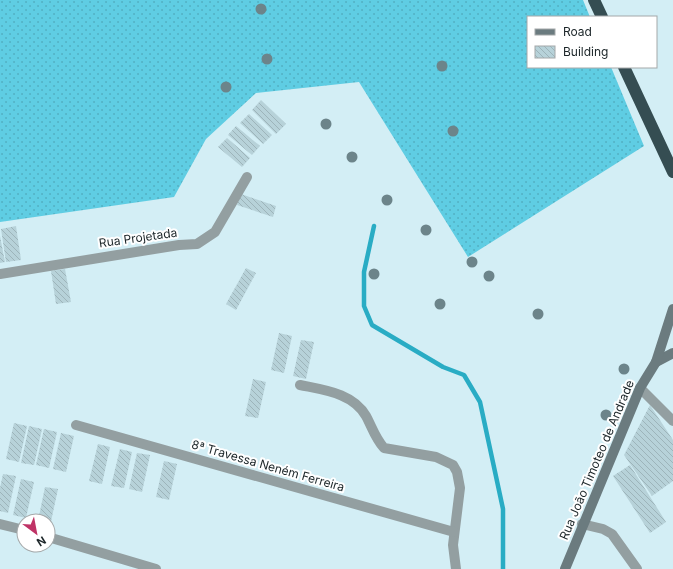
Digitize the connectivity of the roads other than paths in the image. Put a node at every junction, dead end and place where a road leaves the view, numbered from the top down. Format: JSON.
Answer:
{"nodes":[{"id":1,"x":594,"y":0,"type":"edge"},
{"id":2,"x":602,"y":16,"type":"edge"},
{"id":3,"x":624,"y":68,"type":"edge"},
{"id":4,"x":673,"y":172,"type":"edge"},
{"id":5,"x":247,"y":177,"type":"dead end"},
{"id":6,"x":0,"y":274,"type":"edge"},
{"id":7,"x":673,"y":309,"type":"edge"},
{"id":8,"x":673,"y":353,"type":"edge"},
{"id":9,"x":656,"y":362,"type":"junction"},
{"id":10,"x":300,"y":385,"type":"dead end"},
{"id":11,"x":640,"y":388,"type":"junction"},
{"id":12,"x":673,"y":421,"type":"edge"},
{"id":13,"x":76,"y":425,"type":"dead end"},
{"id":14,"x":0,"y":524,"type":"edge"},
{"id":15,"x":582,"y":524,"type":"junction"},
{"id":16,"x":16,"y":528,"type":"edge"},
{"id":17,"x":454,"y":532,"type":"junction"},
{"id":18,"x":56,"y":539,"type":"edge"},
{"id":19,"x":156,"y":569,"type":"edge"},
{"id":20,"x":456,"y":569,"type":"edge"},
{"id":21,"x":564,"y":569,"type":"edge"},
{"id":22,"x":637,"y":569,"type":"edge"}],
"edges":[{"from":1,"to":2,"type":"highway"},
{"from":3,"to":4,"type":"highway"},
{"from":5,"to":6,"type":"street","name":"Rua Projetada"},
{"from":7,"to":9,"type":"main road","name":"Rua João Timoteo de Andrade"},
{"from":8,"to":9,"type":"main road"},
{"from":9,"to":11,"type":"main road","name":"Rua João Timoteo de Andrade"},
{"from":10,"to":17,"type":"street"},
{"from":11,"to":12,"type":"street"},
{"from":11,"to":15,"type":"main road","name":"Rua João Timoteo de Andrade"},
{"from":13,"to":17,"type":"street","name":"8ª Travessa Neném Ferreira"},
{"from":14,"to":16,"type":"street"},
{"from":15,"to":21,"type":"main road","name":"Rua João Timoteo de Andrade"},
{"from":15,"to":22,"type":"street"},
{"from":17,"to":20,"type":"street"},
{"from":18,"to":19,"type":"street"}]}
